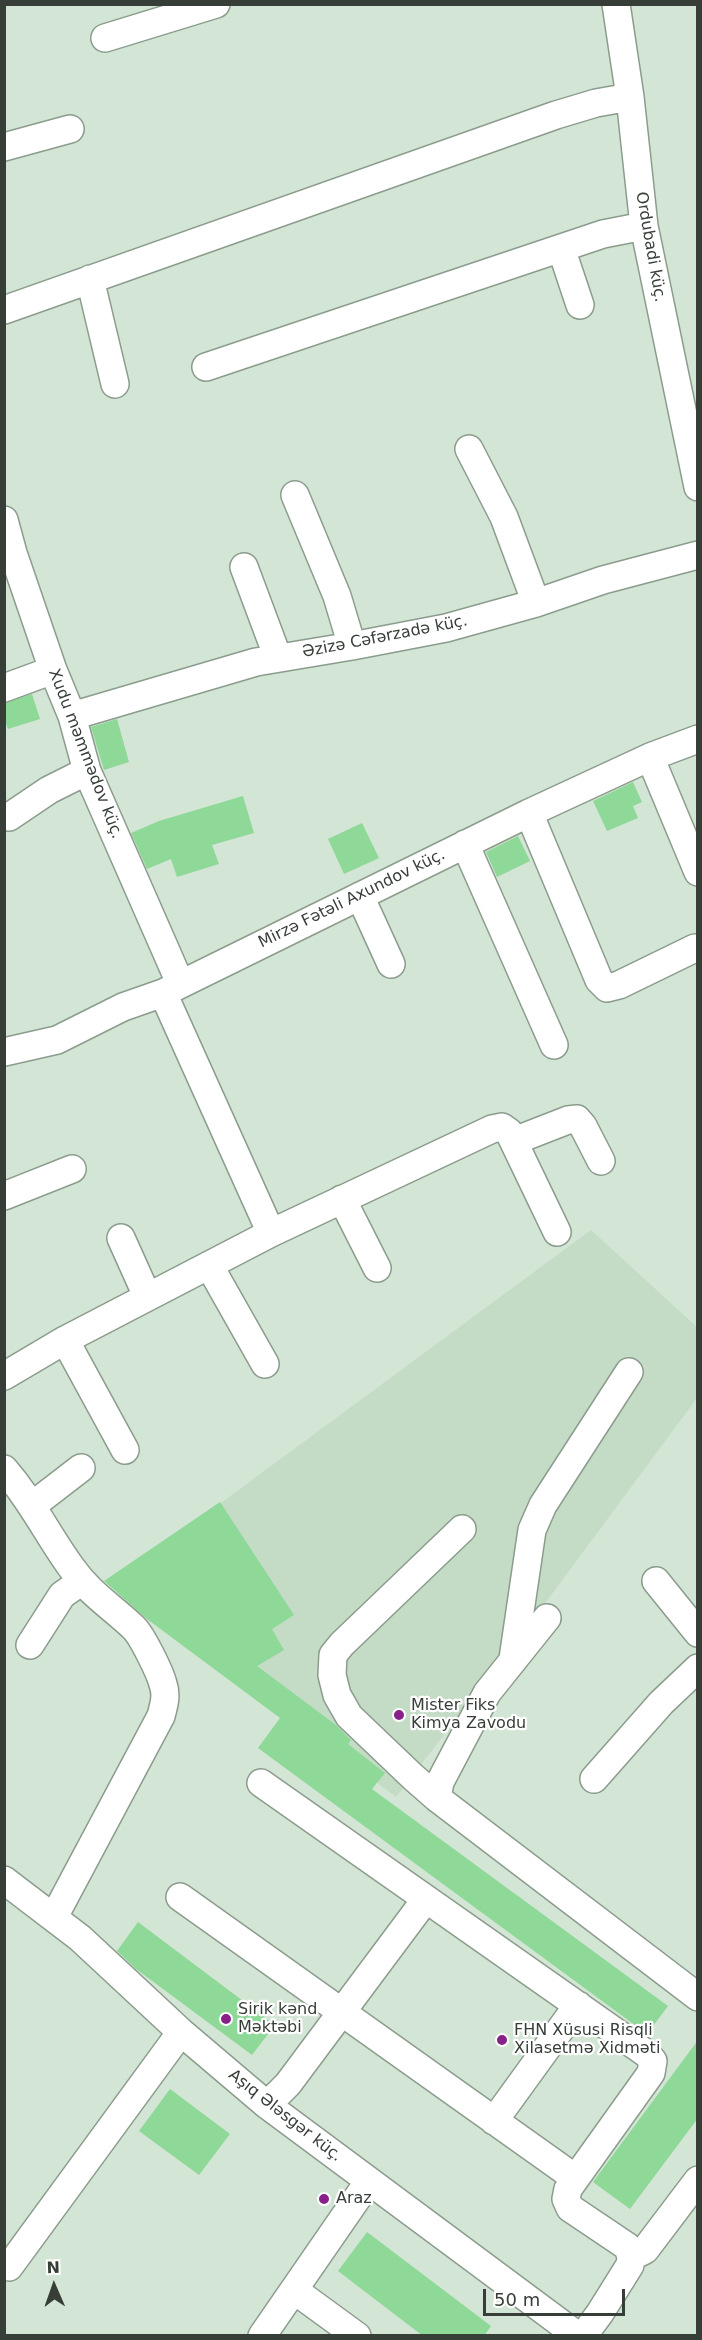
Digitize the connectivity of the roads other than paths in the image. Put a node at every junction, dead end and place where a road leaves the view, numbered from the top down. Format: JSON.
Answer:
{"nodes":[{"id":1,"x":216,"y":4,"type":"edge"},
{"id":2,"x":616,"y":4,"type":"edge"},
{"id":3,"x":105,"y":38,"type":"dead end"},
{"id":4,"x":630,"y":98,"type":"junction"},
{"id":5,"x":70,"y":129,"type":"dead end"},
{"id":6,"x":4,"y":147,"type":"edge"},
{"id":7,"x":644,"y":226,"type":"junction"},
{"id":8,"x":561,"y":248,"type":"junction"},
{"id":9,"x":90,"y":279,"type":"junction"},
{"id":10,"x":580,"y":305,"type":"dead end"},
{"id":11,"x":4,"y":310,"type":"edge"},
{"id":12,"x":206,"y":367,"type":"dead end"},
{"id":13,"x":115,"y":384,"type":"dead end"},
{"id":14,"x":469,"y":449,"type":"dead end"},
{"id":15,"x":698,"y":487,"type":"edge"},
{"id":16,"x":295,"y":495,"type":"dead end"},
{"id":17,"x":4,"y":520,"type":"edge"},
{"id":18,"x":698,"y":555,"type":"edge"},
{"id":19,"x":244,"y":567,"type":"dead end"},
{"id":20,"x":536,"y":603,"type":"junction"},
{"id":21,"x":352,"y":646,"type":"junction"},
{"id":22,"x":278,"y":658,"type":"junction"},
{"id":23,"x":53,"y":670,"type":"junction"},
{"id":24,"x":4,"y":688,"type":"edge"},
{"id":25,"x":72,"y":716,"type":"junction"},
{"id":26,"x":698,"y":739,"type":"edge"},
{"id":27,"x":650,"y":757,"type":"junction"},
{"id":28,"x":87,"y":771,"type":"junction"},
{"id":29,"x":529,"y":813,"type":"junction"},
{"id":30,"x":9,"y":817,"type":"dead end"},
{"id":31,"x":465,"y":844,"type":"junction"},
{"id":32,"x":698,"y":872,"type":"edge"},
{"id":33,"x":360,"y":896,"type":"junction"},
{"id":34,"x":695,"y":948,"type":"dead end"},
{"id":35,"x":392,"y":964,"type":"dead end"},
{"id":36,"x":172,"y":988,"type":"junction"},
{"id":37,"x":554,"y":1045,"type":"dead end"},
{"id":38,"x":4,"y":1052,"type":"edge"},
{"id":39,"x":514,"y":1141,"type":"junction"},
{"id":40,"x":601,"y":1161,"type":"dead end"},
{"id":41,"x":72,"y":1169,"type":"dead end"},
{"id":42,"x":4,"y":1196,"type":"edge"},
{"id":43,"x":342,"y":1199,"type":"junction"},
{"id":44,"x":557,"y":1232,"type":"dead end"},
{"id":45,"x":271,"y":1233,"type":"junction"},
{"id":46,"x":121,"y":1238,"type":"dead end"},
{"id":47,"x":209,"y":1265,"type":"junction"},
{"id":48,"x":377,"y":1268,"type":"dead end"},
{"id":49,"x":147,"y":1296,"type":"junction"},
{"id":50,"x":65,"y":1340,"type":"junction"},
{"id":51,"x":265,"y":1364,"type":"dead end"},
{"id":52,"x":629,"y":1372,"type":"dead end"},
{"id":53,"x":4,"y":1376,"type":"edge"},
{"id":54,"x":125,"y":1450,"type":"dead end"},
{"id":55,"x":4,"y":1468,"type":"edge"},
{"id":56,"x":81,"y":1468,"type":"dead end"},
{"id":57,"x":33,"y":1505,"type":"junction"},
{"id":58,"x":462,"y":1529,"type":"dead end"},
{"id":59,"x":82,"y":1581,"type":"junction"},
{"id":60,"x":657,"y":1581,"type":"dead end"},
{"id":61,"x":547,"y":1618,"type":"dead end"},
{"id":62,"x":698,"y":1633,"type":"edge"},
{"id":63,"x":30,"y":1645,"type":"dead end"},
{"id":64,"x":513,"y":1659,"type":"junction"},
{"id":65,"x":698,"y":1668,"type":"edge"},
{"id":66,"x":594,"y":1779,"type":"dead end"},
{"id":67,"x":261,"y":1783,"type":"dead end"},
{"id":68,"x":437,"y":1797,"type":"junction"},
{"id":69,"x":4,"y":1880,"type":"edge"},
{"id":70,"x":180,"y":1897,"type":"dead end"},
{"id":71,"x":426,"y":1899,"type":"junction"},
{"id":72,"x":54,"y":1917,"type":"junction"},
{"id":73,"x":698,"y":1997,"type":"edge"},
{"id":74,"x":578,"y":2005,"type":"junction"},
{"id":75,"x":340,"y":2011,"type":"junction"},
{"id":76,"x":181,"y":2032,"type":"junction"},
{"id":77,"x":267,"y":2105,"type":"junction"},
{"id":78,"x":494,"y":2121,"type":"junction"},
{"id":79,"x":575,"y":2178,"type":"junction"},
{"id":80,"x":698,"y":2180,"type":"edge"},
{"id":81,"x":369,"y":2181,"type":"junction"},
{"id":82,"x":631,"y":2257,"type":"junction"},
{"id":83,"x":9,"y":2267,"type":"dead end"},
{"id":84,"x":294,"y":2290,"type":"junction"},
{"id":85,"x":262,"y":2336,"type":"edge"},
{"id":86,"x":357,"y":2336,"type":"edge"},
{"id":87,"x":578,"y":2336,"type":"edge"},
{"id":88,"x":583,"y":2336,"type":"edge"}],
"edges":[{"from":1,"to":3,"type":"street"},
{"from":2,"to":4,"type":"street","name":"Ordubadi küç."},
{"from":4,"to":7,"type":"street","name":"Ordubadi küç."},
{"from":4,"to":9,"type":"street"},
{"from":5,"to":6,"type":"street"},
{"from":7,"to":8,"type":"street"},
{"from":7,"to":15,"type":"street","name":"Ordubadi küç."},
{"from":8,"to":10,"type":"street"},
{"from":8,"to":12,"type":"street"},
{"from":9,"to":11,"type":"street"},
{"from":9,"to":13,"type":"street"},
{"from":14,"to":20,"type":"street"},
{"from":16,"to":21,"type":"street"},
{"from":17,"to":23,"type":"street","name":"Xudu məmmədov küç."},
{"from":18,"to":20,"type":"street","name":"Əzizə Cəfərzadə küç."},
{"from":19,"to":22,"type":"street"},
{"from":20,"to":21,"type":"street","name":"Əzizə Cəfərzadə küç."},
{"from":21,"to":22,"type":"street","name":"Əzizə Cəfərzadə küç."},
{"from":22,"to":25,"type":"street","name":"Əzizə Cəfərzadə küç."},
{"from":23,"to":24,"type":"street"},
{"from":23,"to":25,"type":"street","name":"Xudu məmmədov küç."},
{"from":25,"to":28,"type":"street","name":"Xudu məmmədov küç."},
{"from":26,"to":27,"type":"street","name":"Mirzə Fətəli Axundov küç."},
{"from":27,"to":29,"type":"street","name":"Mirzə Fətəli Axundov küç."},
{"from":27,"to":32,"type":"street"},
{"from":28,"to":30,"type":"street"},
{"from":28,"to":36,"type":"street","name":"Xudu məmmədov küç."},
{"from":29,"to":31,"type":"street","name":"Mirzə Fətəli Axundov küç."},
{"from":29,"to":34,"type":"street"},
{"from":31,"to":33,"type":"street","name":"Mirzə Fətəli Axundov küç."},
{"from":31,"to":37,"type":"street"},
{"from":33,"to":35,"type":"street"},
{"from":33,"to":36,"type":"street","name":"Mirzə Fətəli Axundov küç."},
{"from":36,"to":38,"type":"street","name":"Mirzə Fətəli Axundov küç."},
{"from":36,"to":45,"type":"street","name":"Xudu məmmədov küç."},
{"from":39,"to":40,"type":"street"},
{"from":39,"to":43,"type":"street"},
{"from":39,"to":44,"type":"street"},
{"from":41,"to":42,"type":"street"},
{"from":43,"to":45,"type":"street"},
{"from":43,"to":48,"type":"street"},
{"from":45,"to":47,"type":"street"},
{"from":46,"to":49,"type":"street"},
{"from":47,"to":49,"type":"street"},
{"from":47,"to":51,"type":"street"},
{"from":49,"to":50,"type":"street"},
{"from":50,"to":53,"type":"street"},
{"from":50,"to":54,"type":"street"},
{"from":52,"to":64,"type":"street"},
{"from":55,"to":57,"type":"street"},
{"from":56,"to":57,"type":"street"},
{"from":57,"to":59,"type":"street"},
{"from":58,"to":68,"type":"street"},
{"from":59,"to":63,"type":"street"},
{"from":59,"to":72,"type":"street"},
{"from":60,"to":62,"type":"street"},
{"from":61,"to":64,"type":"street"},
{"from":64,"to":68,"type":"street"},
{"from":65,"to":66,"type":"street"},
{"from":67,"to":71,"type":"street"},
{"from":68,"to":73,"type":"street"},
{"from":69,"to":72,"type":"street","name":"Aşıq Ələsgər küç."},
{"from":70,"to":75,"type":"street"},
{"from":71,"to":74,"type":"street"},
{"from":71,"to":75,"type":"street"},
{"from":72,"to":76,"type":"street","name":"Aşıq Ələsgər küç."},
{"from":74,"to":78,"type":"street"},
{"from":74,"to":79,"type":"street"},
{"from":75,"to":77,"type":"street"},
{"from":75,"to":78,"type":"street"},
{"from":76,"to":77,"type":"street","name":"Aşıq Ələsgər küç."},
{"from":76,"to":83,"type":"street"},
{"from":77,"to":81,"type":"street","name":"Aşıq Ələsgər küç."},
{"from":78,"to":79,"type":"street"},
{"from":79,"to":82,"type":"street"},
{"from":80,"to":82,"type":"street"},
{"from":81,"to":84,"type":"street"},
{"from":81,"to":87,"type":"street","name":"Aşıq Ələsgər küç."},
{"from":82,"to":88,"type":"street"},
{"from":84,"to":85,"type":"street"},
{"from":84,"to":86,"type":"street"}]}
